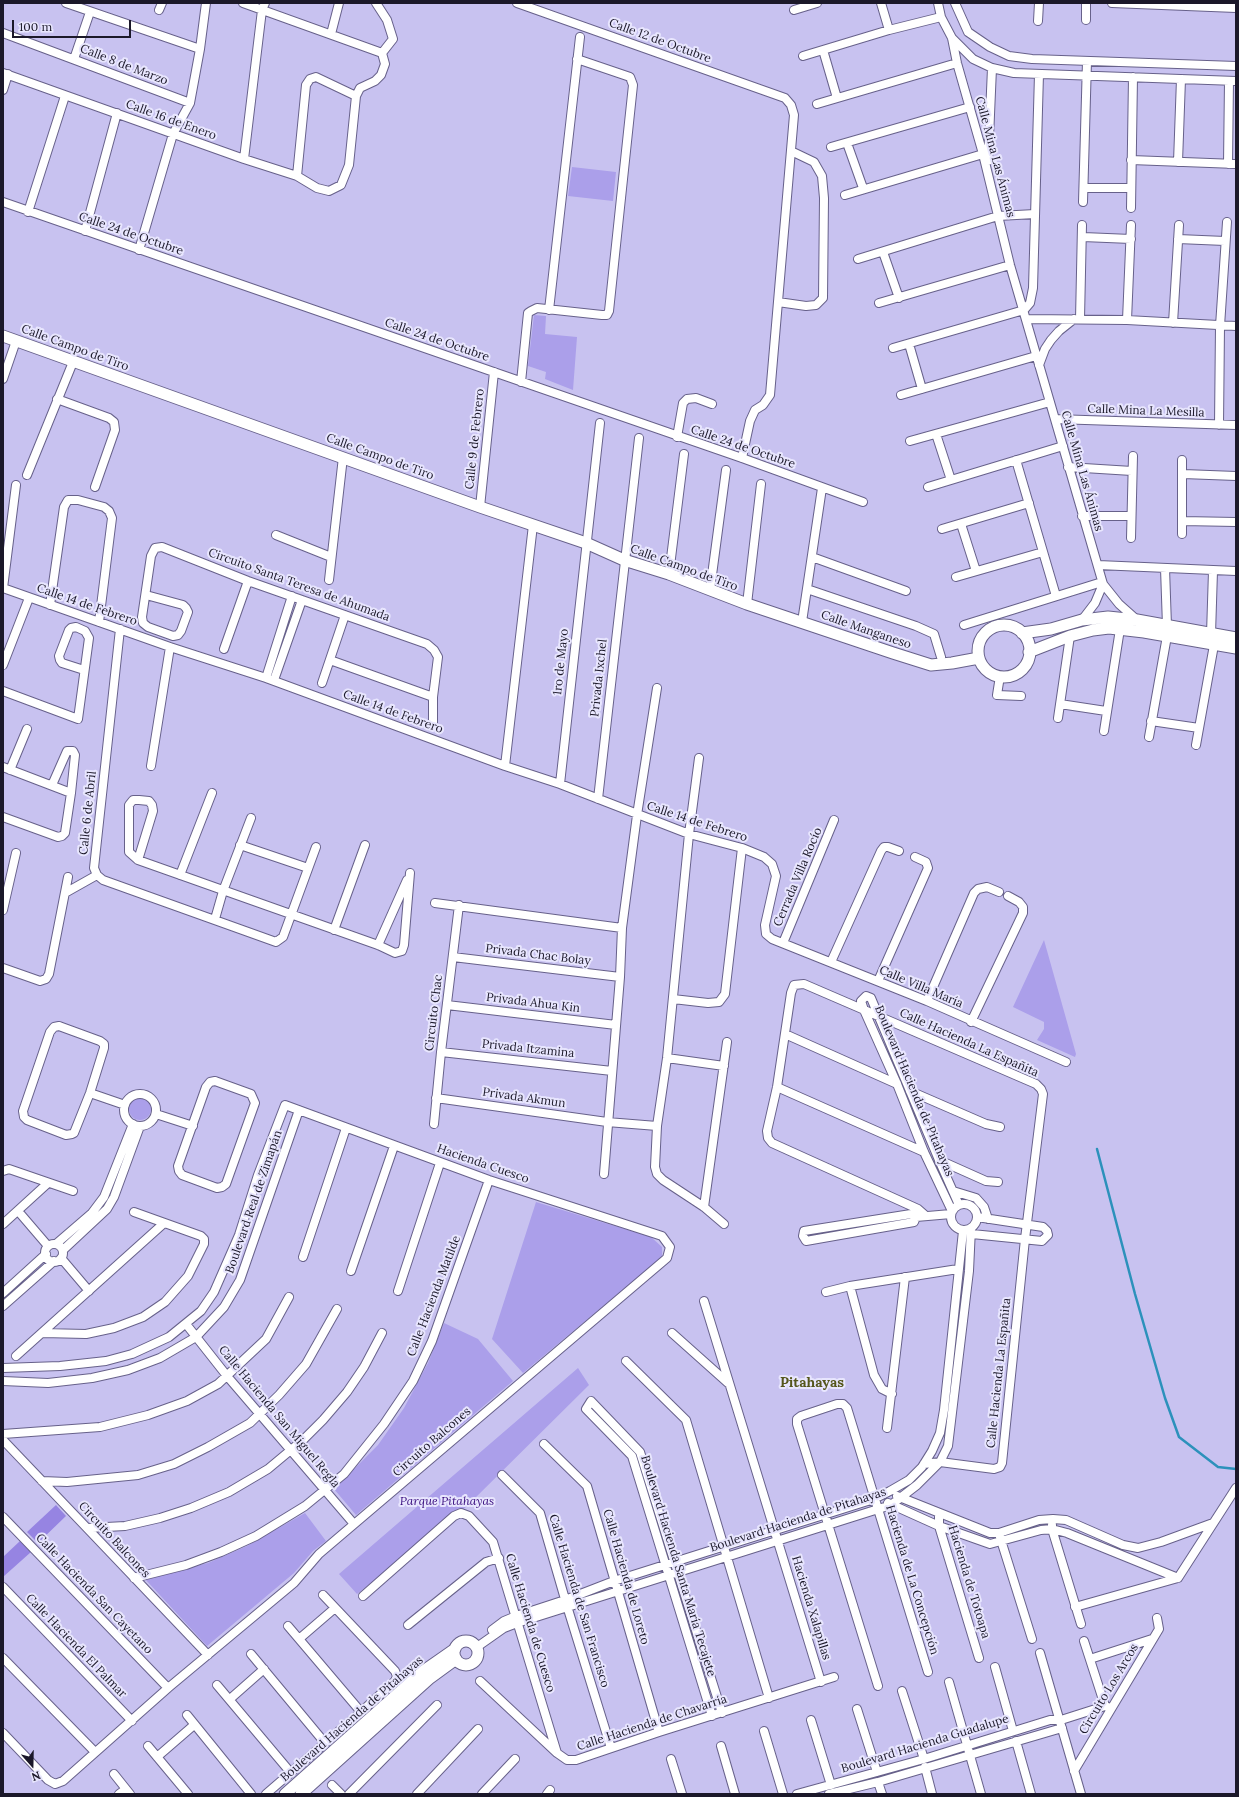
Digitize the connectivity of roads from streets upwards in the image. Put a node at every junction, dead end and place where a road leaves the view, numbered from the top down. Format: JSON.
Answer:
{"nodes":[{"id":1,"x":66,"y":3,"type":"edge"},
{"id":2,"x":206,"y":3,"type":"edge"},
{"id":3,"x":243,"y":3,"type":"edge"},
{"id":4,"x":339,"y":3,"type":"edge"},
{"id":5,"x":376,"y":3,"type":"edge"},
{"id":6,"x":517,"y":3,"type":"edge"},
{"id":7,"x":881,"y":3,"type":"edge"},
{"id":8,"x":938,"y":3,"type":"edge"},
{"id":9,"x":955,"y":3,"type":"edge"},
{"id":10,"x":1039,"y":3,"type":"edge"},
{"id":11,"x":1086,"y":3,"type":"edge"},
{"id":12,"x":1112,"y":3,"type":"edge"},
{"id":13,"x":812,"y":4,"type":"edge"},
{"id":14,"x":264,"y":6,"type":"edge"},
{"id":15,"x":1236,"y":8,"type":"edge"},
{"id":16,"x":794,"y":10,"type":"dead end"},
{"id":17,"x":90,"y":12,"type":"junction"},
{"id":18,"x":942,"y":17,"type":"junction"},
{"id":19,"x":1086,"y":20,"type":"dead end"},
{"id":20,"x":1038,"y":21,"type":"dead end"},
{"id":21,"x":889,"y":30,"type":"junction"},
{"id":22,"x":3,"y":33,"type":"edge"},
{"id":23,"x":331,"y":34,"type":"junction"},
{"id":24,"x":580,"y":37,"type":"dead end"},
{"id":25,"x":952,"y":38,"type":"junction"},
{"id":26,"x":200,"y":49,"type":"junction"},
{"id":27,"x":823,"y":50,"type":"junction"},
{"id":28,"x":382,"y":52,"type":"junction"},
{"id":29,"x":803,"y":56,"type":"dead end"},
{"id":30,"x":74,"y":59,"type":"junction"},
{"id":31,"x":577,"y":59,"type":"junction"},
{"id":32,"x":1087,"y":61,"type":"junction"},
{"id":33,"x":957,"y":63,"type":"junction"},
{"id":34,"x":1236,"y":66,"type":"edge"},
{"id":35,"x":992,"y":68,"type":"junction"},
{"id":36,"x":5,"y":73,"type":"edge"},
{"id":37,"x":1039,"y":74,"type":"junction"},
{"id":38,"x":1086,"y":75,"type":"junction"},
{"id":39,"x":1132,"y":77,"type":"junction"},
{"id":40,"x":1181,"y":79,"type":"junction"},
{"id":41,"x":1233,"y":81,"type":"edge"},
{"id":42,"x":3,"y":90,"type":"edge"},
{"id":43,"x":65,"y":96,"type":"junction"},
{"id":44,"x":356,"y":96,"type":"junction"},
{"id":45,"x":836,"y":98,"type":"junction"},
{"id":46,"x":190,"y":103,"type":"junction"},
{"id":47,"x":817,"y":104,"type":"dead end"},
{"id":48,"x":970,"y":107,"type":"junction"},
{"id":49,"x":117,"y":113,"type":"junction"},
{"id":50,"x":173,"y":134,"type":"junction"},
{"id":51,"x":847,"y":142,"type":"junction"},
{"id":52,"x":831,"y":147,"type":"dead end"},
{"id":53,"x":791,"y":151,"type":"junction"},
{"id":54,"x":983,"y":154,"type":"junction"},
{"id":55,"x":244,"y":159,"type":"junction"},
{"id":56,"x":1131,"y":160,"type":"junction"},
{"id":57,"x":1178,"y":162,"type":"junction"},
{"id":58,"x":1232,"y":164,"type":"edge"},
{"id":59,"x":987,"y":170,"type":"junction"},
{"id":60,"x":297,"y":176,"type":"junction"},
{"id":61,"x":863,"y":188,"type":"junction"},
{"id":62,"x":1084,"y":188,"type":"junction"},
{"id":63,"x":1131,"y":188,"type":"junction"},
{"id":64,"x":845,"y":195,"type":"dead end"},
{"id":65,"x":3,"y":202,"type":"edge"},
{"id":66,"x":1083,"y":202,"type":"dead end"},
{"id":67,"x":1131,"y":208,"type":"dead end"},
{"id":68,"x":28,"y":212,"type":"junction"},
{"id":69,"x":1035,"y":214,"type":"junction"},
{"id":70,"x":998,"y":216,"type":"junction"},
{"id":71,"x":1227,"y":222,"type":"dead end"},
{"id":72,"x":1132,"y":224,"type":"dead end"},
{"id":73,"x":1082,"y":225,"type":"dead end"},
{"id":74,"x":1179,"y":225,"type":"dead end"},
{"id":75,"x":85,"y":231,"type":"junction"},
{"id":76,"x":1083,"y":237,"type":"junction"},
{"id":77,"x":1131,"y":239,"type":"junction"},
{"id":78,"x":1178,"y":239,"type":"junction"},
{"id":79,"x":1225,"y":241,"type":"junction"},
{"id":80,"x":139,"y":250,"type":"junction"},
{"id":81,"x":883,"y":252,"type":"junction"},
{"id":82,"x":858,"y":259,"type":"dead end"},
{"id":83,"x":1010,"y":265,"type":"junction"},
{"id":84,"x":899,"y":298,"type":"junction"},
{"id":85,"x":778,"y":302,"type":"junction"},
{"id":86,"x":879,"y":304,"type":"dead end"},
{"id":87,"x":549,"y":310,"type":"junction"},
{"id":88,"x":1024,"y":310,"type":"junction"},
{"id":89,"x":1026,"y":319,"type":"junction"},
{"id":90,"x":1077,"y":319,"type":"junction"},
{"id":91,"x":1127,"y":320,"type":"junction"},
{"id":92,"x":1173,"y":323,"type":"junction"},
{"id":93,"x":1220,"y":326,"type":"junction"},
{"id":94,"x":1236,"y":326,"type":"edge"},
{"id":95,"x":3,"y":336,"type":"edge"},
{"id":96,"x":16,"y":341,"type":"junction"},
{"id":97,"x":909,"y":344,"type":"junction"},
{"id":98,"x":893,"y":348,"type":"dead end"},
{"id":99,"x":1036,"y":356,"type":"junction"},
{"id":100,"x":73,"y":362,"type":"junction"},
{"id":101,"x":1039,"y":365,"type":"junction"},
{"id":102,"x":494,"y":372,"type":"junction"},
{"id":103,"x":3,"y":379,"type":"edge"},
{"id":104,"x":521,"y":382,"type":"junction"},
{"id":105,"x":922,"y":389,"type":"junction"},
{"id":106,"x":901,"y":395,"type":"dead end"},
{"id":107,"x":57,"y":399,"type":"junction"},
{"id":108,"x":1050,"y":402,"type":"junction"},
{"id":109,"x":712,"y":404,"type":"dead end"},
{"id":110,"x":1055,"y":419,"type":"junction"},
{"id":111,"x":600,"y":423,"type":"dead end"},
{"id":112,"x":1219,"y":425,"type":"junction"},
{"id":113,"x":1236,"y":425,"type":"edge"},
{"id":114,"x":936,"y":434,"type":"junction"},
{"id":115,"x":677,"y":437,"type":"junction"},
{"id":116,"x":639,"y":438,"type":"dead end"},
{"id":117,"x":910,"y":441,"type":"dead end"},
{"id":118,"x":1063,"y":446,"type":"junction"},
{"id":119,"x":684,"y":454,"type":"dead end"},
{"id":120,"x":1133,"y":456,"type":"dead end"},
{"id":121,"x":343,"y":457,"type":"junction"},
{"id":122,"x":742,"y":458,"type":"junction"},
{"id":123,"x":1016,"y":460,"type":"junction"},
{"id":124,"x":1182,"y":460,"type":"dead end"},
{"id":125,"x":1068,"y":467,"type":"junction"},
{"id":126,"x":726,"y":470,"type":"dead end"},
{"id":127,"x":1132,"y":471,"type":"junction"},
{"id":128,"x":1183,"y":474,"type":"junction"},
{"id":129,"x":27,"y":475,"type":"dead end"},
{"id":130,"x":1236,"y":476,"type":"edge"},
{"id":131,"x":951,"y":480,"type":"junction"},
{"id":132,"x":761,"y":484,"type":"dead end"},
{"id":133,"x":16,"y":485,"type":"dead end"},
{"id":134,"x":95,"y":487,"type":"dead end"},
{"id":135,"x":928,"y":487,"type":"dead end"},
{"id":136,"x":822,"y":488,"type":"junction"},
{"id":137,"x":863,"y":502,"type":"dead end"},
{"id":138,"x":1029,"y":504,"type":"junction"},
{"id":139,"x":480,"y":508,"type":"junction"},
{"id":140,"x":1082,"y":516,"type":"junction"},
{"id":141,"x":1131,"y":516,"type":"junction"},
{"id":142,"x":1182,"y":521,"type":"junction"},
{"id":143,"x":1236,"y":522,"type":"edge"},
{"id":144,"x":961,"y":524,"type":"junction"},
{"id":145,"x":532,"y":525,"type":"junction"},
{"id":146,"x":942,"y":529,"type":"dead end"},
{"id":147,"x":1182,"y":534,"type":"dead end"},
{"id":148,"x":276,"y":535,"type":"dead end"},
{"id":149,"x":1131,"y":538,"type":"dead end"},
{"id":150,"x":586,"y":543,"type":"junction"},
{"id":151,"x":1043,"y":552,"type":"junction"},
{"id":152,"x":331,"y":557,"type":"junction"},
{"id":153,"x":812,"y":557,"type":"junction"},
{"id":154,"x":624,"y":560,"type":"junction"},
{"id":155,"x":1098,"y":565,"type":"junction"},
{"id":156,"x":1165,"y":568,"type":"junction"},
{"id":157,"x":976,"y":571,"type":"junction"},
{"id":158,"x":1213,"y":571,"type":"junction"},
{"id":159,"x":1236,"y":571,"type":"edge"},
{"id":160,"x":669,"y":574,"type":"junction"},
{"id":161,"x":956,"y":577,"type":"dead end"},
{"id":162,"x":329,"y":580,"type":"dead end"},
{"id":163,"x":248,"y":581,"type":"junction"},
{"id":164,"x":1102,"y":583,"type":"junction"},
{"id":165,"x":711,"y":585,"type":"junction"},
{"id":166,"x":3,"y":588,"type":"edge"},
{"id":167,"x":807,"y":589,"type":"junction"},
{"id":168,"x":906,"y":592,"type":"dead end"},
{"id":169,"x":146,"y":595,"type":"junction"},
{"id":170,"x":292,"y":596,"type":"junction"},
{"id":171,"x":1056,"y":596,"type":"junction"},
{"id":172,"x":29,"y":598,"type":"junction"},
{"id":173,"x":302,"y":600,"type":"junction"},
{"id":174,"x":747,"y":604,"type":"junction"},
{"id":175,"x":50,"y":605,"type":"junction"},
{"id":176,"x":345,"y":615,"type":"junction"},
{"id":177,"x":1082,"y":620,"type":"junction"},
{"id":178,"x":99,"y":622,"type":"junction"},
{"id":179,"x":802,"y":622,"type":"junction"},
{"id":180,"x":964,"y":625,"type":"dead end"},
{"id":181,"x":1142,"y":625,"type":"junction"},
{"id":182,"x":1120,"y":628,"type":"junction"},
{"id":183,"x":120,"y":630,"type":"junction"},
{"id":184,"x":1167,"y":631,"type":"junction"},
{"id":185,"x":1022,"y":633,"type":"junction"},
{"id":186,"x":1070,"y":636,"type":"junction"},
{"id":187,"x":1236,"y":638,"type":"edge"},
{"id":188,"x":1213,"y":639,"type":"junction"},
{"id":189,"x":170,"y":647,"type":"junction"},
{"id":190,"x":1236,"y":648,"type":"edge"},
{"id":191,"x":224,"y":649,"type":"dead end"},
{"id":192,"x":1030,"y":652,"type":"junction"},
{"id":193,"x":941,"y":657,"type":"dead end"},
{"id":194,"x":979,"y":658,"type":"junction"},
{"id":195,"x":330,"y":660,"type":"junction"},
{"id":196,"x":3,"y":664,"type":"edge"},
{"id":197,"x":84,"y":670,"type":"junction"},
{"id":198,"x":1000,"y":676,"type":"junction"},
{"id":199,"x":270,"y":679,"type":"junction"},
{"id":200,"x":322,"y":683,"type":"dead end"},
{"id":201,"x":657,"y":688,"type":"dead end"},
{"id":202,"x":3,"y":691,"type":"edge"},
{"id":203,"x":1021,"y":696,"type":"dead end"},
{"id":204,"x":433,"y":697,"type":"junction"},
{"id":205,"x":1060,"y":704,"type":"junction"},
{"id":206,"x":1106,"y":711,"type":"junction"},
{"id":207,"x":1058,"y":718,"type":"dead end"},
{"id":208,"x":1151,"y":721,"type":"junction"},
{"id":209,"x":433,"y":724,"type":"dead end"},
{"id":210,"x":1199,"y":728,"type":"junction"},
{"id":211,"x":27,"y":729,"type":"dead end"},
{"id":212,"x":1104,"y":731,"type":"dead end"},
{"id":213,"x":1149,"y":737,"type":"dead end"},
{"id":214,"x":1196,"y":746,"type":"dead end"},
{"id":215,"x":699,"y":758,"type":"dead end"},
{"id":216,"x":151,"y":766,"type":"dead end"},
{"id":217,"x":505,"y":766,"type":"junction"},
{"id":218,"x":7,"y":768,"type":"edge"},
{"id":219,"x":560,"y":784,"type":"junction"},
{"id":220,"x":52,"y":785,"type":"junction"},
{"id":221,"x":71,"y":793,"type":"junction"},
{"id":222,"x":212,"y":793,"type":"dead end"},
{"id":223,"x":598,"y":799,"type":"junction"},
{"id":224,"x":637,"y":815,"type":"junction"},
{"id":225,"x":3,"y":817,"type":"edge"},
{"id":226,"x":251,"y":818,"type":"dead end"},
{"id":227,"x":834,"y":820,"type":"dead end"},
{"id":228,"x":689,"y":834,"type":"junction"},
{"id":229,"x":240,"y":845,"type":"junction"},
{"id":230,"x":365,"y":845,"type":"dead end"},
{"id":231,"x":316,"y":847,"type":"dead end"},
{"id":232,"x":742,"y":848,"type":"junction"},
{"id":233,"x":899,"y":851,"type":"dead end"},
{"id":234,"x":16,"y":853,"type":"dead end"},
{"id":235,"x":915,"y":857,"type":"dead end"},
{"id":236,"x":138,"y":860,"type":"junction"},
{"id":237,"x":308,"y":868,"type":"junction"},
{"id":238,"x":97,"y":875,"type":"junction"},
{"id":239,"x":180,"y":875,"type":"junction"},
{"id":240,"x":68,"y":877,"type":"dead end"},
{"id":241,"x":223,"y":891,"type":"junction"},
{"id":242,"x":999,"y":892,"type":"dead end"},
{"id":243,"x":64,"y":893,"type":"junction"},
{"id":244,"x":1008,"y":896,"type":"dead end"},
{"id":245,"x":435,"y":903,"type":"dead end"},
{"id":246,"x":459,"y":905,"type":"junction"},
{"id":247,"x":3,"y":910,"type":"edge"},
{"id":248,"x":291,"y":914,"type":"junction"},
{"id":249,"x":215,"y":919,"type":"junction"},
{"id":250,"x":622,"y":928,"type":"junction"},
{"id":251,"x":334,"y":930,"type":"junction"},
{"id":252,"x":766,"y":934,"type":"joint"},
{"id":253,"x":783,"y":943,"type":"junction"},
{"id":254,"x":378,"y":945,"type":"junction"},
{"id":255,"x":453,"y":957,"type":"junction"},
{"id":256,"x":831,"y":962,"type":"junction"},
{"id":257,"x":3,"y":968,"type":"edge"},
{"id":258,"x":620,"y":977,"type":"junction"},
{"id":259,"x":878,"y":981,"type":"junction"},
{"id":260,"x":673,"y":999,"type":"junction"},
{"id":261,"x":927,"y":1001,"type":"junction"},
{"id":262,"x":447,"y":1005,"type":"junction"},
{"id":263,"x":864,"y":1010,"type":"junction"},
{"id":264,"x":879,"y":1017,"type":"junction"},
{"id":265,"x":971,"y":1022,"type":"junction"},
{"id":266,"x":616,"y":1025,"type":"junction"},
{"id":267,"x":786,"y":1034,"type":"junction"},
{"id":268,"x":727,"y":1042,"type":"dead end"},
{"id":269,"x":441,"y":1052,"type":"junction"},
{"id":270,"x":667,"y":1058,"type":"junction"},
{"id":271,"x":1066,"y":1062,"type":"dead end"},
{"id":272,"x":724,"y":1066,"type":"junction"},
{"id":273,"x":612,"y":1071,"type":"junction"},
{"id":274,"x":896,"y":1084,"type":"junction"},
{"id":275,"x":777,"y":1086,"type":"junction"},
{"id":276,"x":910,"y":1091,"type":"junction"},
{"id":277,"x":90,"y":1093,"type":"junction"},
{"id":278,"x":436,"y":1098,"type":"junction"},
{"id":279,"x":125,"y":1105,"type":"junction"},
{"id":280,"x":285,"y":1105,"type":"joint"},
{"id":281,"x":299,"y":1110,"type":"junction"},
{"id":282,"x":156,"y":1114,"type":"junction"},
{"id":283,"x":607,"y":1122,"type":"junction"},
{"id":284,"x":434,"y":1124,"type":"dead end"},
{"id":285,"x":136,"y":1125,"type":"junction"},
{"id":286,"x":193,"y":1126,"type":"junction"},
{"id":287,"x":657,"y":1126,"type":"junction"},
{"id":288,"x":1000,"y":1127,"type":"dead end"},
{"id":289,"x":346,"y":1128,"type":"junction"},
{"id":290,"x":394,"y":1146,"type":"junction"},
{"id":291,"x":924,"y":1152,"type":"junction"},
{"id":292,"x":939,"y":1160,"type":"junction"},
{"id":293,"x":440,"y":1163,"type":"junction"},
{"id":294,"x":3,"y":1171,"type":"edge"},
{"id":295,"x":604,"y":1174,"type":"dead end"},
{"id":296,"x":489,"y":1180,"type":"junction"},
{"id":297,"x":998,"y":1182,"type":"dead end"},
{"id":298,"x":48,"y":1183,"type":"junction"},
{"id":299,"x":73,"y":1191,"type":"dead end"},
{"id":300,"x":953,"y":1191,"type":"junction"},
{"id":301,"x":959,"y":1205,"type":"junction"},
{"id":302,"x":704,"y":1207,"type":"junction"},
{"id":303,"x":18,"y":1211,"type":"junction"},
{"id":304,"x":134,"y":1212,"type":"dead end"},
{"id":305,"x":951,"y":1213,"type":"junction"},
{"id":306,"x":926,"y":1216,"type":"junction"},
{"id":307,"x":916,"y":1217,"type":"junction"},
{"id":308,"x":977,"y":1217,"type":"junction"},
{"id":309,"x":988,"y":1219,"type":"junction"},
{"id":310,"x":3,"y":1224,"type":"edge"},
{"id":311,"x":163,"y":1224,"type":"junction"},
{"id":312,"x":724,"y":1224,"type":"dead end"},
{"id":313,"x":1027,"y":1225,"type":"junction"},
{"id":314,"x":969,"y":1231,"type":"junction"},
{"id":315,"x":1025,"y":1239,"type":"junction"},
{"id":316,"x":670,"y":1247,"type":"joint"},
{"id":317,"x":50,"y":1248,"type":"junction"},
{"id":318,"x":59,"y":1257,"type":"junction"},
{"id":319,"x":304,"y":1257,"type":"dead end"},
{"id":320,"x":958,"y":1269,"type":"junction"},
{"id":321,"x":351,"y":1271,"type":"dead end"},
{"id":322,"x":906,"y":1277,"type":"junction"},
{"id":323,"x":850,"y":1286,"type":"junction"},
{"id":324,"x":90,"y":1291,"type":"junction"},
{"id":325,"x":398,"y":1291,"type":"dead end"},
{"id":326,"x":826,"y":1292,"type":"dead end"},
{"id":327,"x":3,"y":1293,"type":"edge"},
{"id":328,"x":289,"y":1298,"type":"dead end"},
{"id":329,"x":704,"y":1301,"type":"dead end"},
{"id":330,"x":3,"y":1306,"type":"edge"},
{"id":331,"x":337,"y":1309,"type":"dead end"},
{"id":332,"x":186,"y":1324,"type":"junction"},
{"id":333,"x":43,"y":1333,"type":"junction"},
{"id":334,"x":382,"y":1333,"type":"dead end"},
{"id":335,"x":672,"y":1333,"type":"dead end"},
{"id":336,"x":196,"y":1336,"type":"junction"},
{"id":337,"x":16,"y":1356,"type":"dead end"},
{"id":338,"x":626,"y":1361,"type":"dead end"},
{"id":339,"x":3,"y":1368,"type":"edge"},
{"id":340,"x":227,"y":1376,"type":"junction"},
{"id":341,"x":3,"y":1381,"type":"edge"},
{"id":342,"x":729,"y":1383,"type":"junction"},
{"id":343,"x":892,"y":1394,"type":"junction"},
{"id":344,"x":260,"y":1414,"type":"junction"},
{"id":345,"x":887,"y":1428,"type":"dead end"},
{"id":346,"x":3,"y":1434,"type":"edge"},
{"id":347,"x":3,"y":1440,"type":"edge"},
{"id":348,"x":544,"y":1444,"type":"dead end"},
{"id":349,"x":291,"y":1451,"type":"junction"},
{"id":350,"x":940,"y":1462,"type":"junction"},
{"id":351,"x":924,"y":1464,"type":"junction"},
{"id":352,"x":502,"y":1475,"type":"dead end"},
{"id":353,"x":648,"y":1476,"type":"junction"},
{"id":354,"x":639,"y":1479,"type":"junction"},
{"id":355,"x":42,"y":1481,"type":"junction"},
{"id":356,"x":1236,"y":1488,"type":"edge"},
{"id":357,"x":325,"y":1490,"type":"junction"},
{"id":358,"x":890,"y":1492,"type":"junction"},
{"id":359,"x":877,"y":1497,"type":"junction"},
{"id":360,"x":900,"y":1497,"type":"junction"},
{"id":361,"x":891,"y":1505,"type":"junction"},
{"id":362,"x":877,"y":1509,"type":"junction"},
{"id":363,"x":939,"y":1513,"type":"junction"},
{"id":364,"x":824,"y":1515,"type":"junction"},
{"id":365,"x":3,"y":1517,"type":"edge"},
{"id":366,"x":1053,"y":1518,"type":"junction"},
{"id":367,"x":1213,"y":1523,"type":"junction"},
{"id":368,"x":354,"y":1524,"type":"junction"},
{"id":369,"x":828,"y":1525,"type":"junction"},
{"id":370,"x":939,"y":1526,"type":"junction"},
{"id":371,"x":88,"y":1528,"type":"junction"},
{"id":372,"x":1052,"y":1529,"type":"junction"},
{"id":373,"x":774,"y":1530,"type":"junction"},
{"id":374,"x":999,"y":1532,"type":"junction"},
{"id":375,"x":778,"y":1541,"type":"junction"},
{"id":376,"x":1001,"y":1542,"type":"junction"},
{"id":377,"x":723,"y":1545,"type":"junction"},
{"id":378,"x":1138,"y":1548,"type":"junction"},
{"id":379,"x":727,"y":1557,"type":"junction"},
{"id":380,"x":498,"y":1558,"type":"junction"},
{"id":381,"x":1133,"y":1560,"type":"junction"},
{"id":382,"x":675,"y":1561,"type":"junction"},
{"id":383,"x":665,"y":1564,"type":"junction"},
{"id":384,"x":679,"y":1572,"type":"junction"},
{"id":385,"x":669,"y":1576,"type":"junction"},
{"id":386,"x":134,"y":1578,"type":"junction"},
{"id":387,"x":1178,"y":1578,"type":"junction"},
{"id":388,"x":614,"y":1581,"type":"junction"},
{"id":389,"x":3,"y":1587,"type":"edge"},
{"id":390,"x":617,"y":1592,"type":"junction"},
{"id":391,"x":323,"y":1595,"type":"dead end"},
{"id":392,"x":362,"y":1596,"type":"dead end"},
{"id":393,"x":566,"y":1603,"type":"junction"},
{"id":394,"x":1074,"y":1607,"type":"junction"},
{"id":395,"x":335,"y":1608,"type":"junction"},
{"id":396,"x":1157,"y":1618,"type":"dead end"},
{"id":397,"x":517,"y":1619,"type":"junction"},
{"id":398,"x":1080,"y":1624,"type":"dead end"},
{"id":399,"x":288,"y":1626,"type":"dead end"},
{"id":400,"x":408,"y":1626,"type":"dead end"},
{"id":401,"x":299,"y":1639,"type":"junction"},
{"id":402,"x":1032,"y":1639,"type":"dead end"},
{"id":403,"x":1152,"y":1639,"type":"junction"},
{"id":404,"x":1084,"y":1641,"type":"dead end"},
{"id":405,"x":700,"y":1642,"type":"junction"},
{"id":406,"x":690,"y":1645,"type":"junction"},
{"id":407,"x":476,"y":1646,"type":"junction"},
{"id":408,"x":1040,"y":1653,"type":"dead end"},
{"id":409,"x":251,"y":1654,"type":"dead end"},
{"id":410,"x":456,"y":1654,"type":"junction"},
{"id":411,"x":208,"y":1655,"type":"junction"},
{"id":412,"x":3,"y":1658,"type":"edge"},
{"id":413,"x":980,"y":1658,"type":"dead end"},
{"id":414,"x":1090,"y":1659,"type":"junction"},
{"id":415,"x":994,"y":1667,"type":"dead end"},
{"id":416,"x":264,"y":1669,"type":"junction"},
{"id":417,"x":928,"y":1672,"type":"dead end"},
{"id":418,"x":834,"y":1677,"type":"dead end"},
{"id":419,"x":480,"y":1681,"type":"dead end"},
{"id":420,"x":821,"y":1682,"type":"junction"},
{"id":421,"x":949,"y":1682,"type":"dead end"},
{"id":422,"x":217,"y":1685,"type":"dead end"},
{"id":423,"x":878,"y":1686,"type":"dead end"},
{"id":424,"x":168,"y":1688,"type":"junction"},
{"id":425,"x":902,"y":1691,"type":"dead end"},
{"id":426,"x":769,"y":1698,"type":"junction"},
{"id":427,"x":230,"y":1699,"type":"junction"},
{"id":428,"x":437,"y":1705,"type":"dead end"},
{"id":429,"x":1108,"y":1707,"type":"junction"},
{"id":430,"x":856,"y":1709,"type":"dead end"},
{"id":431,"x":361,"y":1712,"type":"junction"},
{"id":432,"x":722,"y":1713,"type":"junction"},
{"id":433,"x":186,"y":1715,"type":"dead end"},
{"id":434,"x":712,"y":1716,"type":"junction"},
{"id":435,"x":811,"y":1720,"type":"dead end"},
{"id":436,"x":132,"y":1721,"type":"junction"},
{"id":437,"x":1061,"y":1724,"type":"junction"},
{"id":438,"x":194,"y":1725,"type":"junction"},
{"id":439,"x":1027,"y":1727,"type":"junction"},
{"id":440,"x":478,"y":1729,"type":"dead end"},
{"id":441,"x":764,"y":1731,"type":"dead end"},
{"id":442,"x":1013,"y":1731,"type":"junction"},
{"id":443,"x":659,"y":1732,"type":"junction"},
{"id":444,"x":3,"y":1733,"type":"edge"},
{"id":445,"x":1031,"y":1737,"type":"junction"},
{"id":446,"x":1016,"y":1741,"type":"junction"},
{"id":447,"x":326,"y":1743,"type":"junction"},
{"id":448,"x":968,"y":1745,"type":"junction"},
{"id":449,"x":148,"y":1746,"type":"dead end"},
{"id":450,"x":721,"y":1746,"type":"dead end"},
{"id":451,"x":612,"y":1748,"type":"junction"},
{"id":452,"x":95,"y":1752,"type":"junction"},
{"id":453,"x":557,"y":1753,"type":"junction"},
{"id":454,"x":970,"y":1754,"type":"junction"},
{"id":455,"x":157,"y":1757,"type":"junction"},
{"id":456,"x":515,"y":1759,"type":"dead end"},
{"id":457,"x":671,"y":1759,"type":"dead end"},
{"id":458,"x":924,"y":1763,"type":"junction"},
{"id":459,"x":1074,"y":1771,"type":"junction"},
{"id":460,"x":877,"y":1772,"type":"junction"},
{"id":461,"x":291,"y":1773,"type":"junction"},
{"id":462,"x":114,"y":1774,"type":"dead end"},
{"id":463,"x":857,"y":1778,"type":"junction"},
{"id":464,"x":878,"y":1782,"type":"junction"},
{"id":465,"x":332,"y":1785,"type":"dead end"},
{"id":466,"x":859,"y":1786,"type":"junction"},
{"id":467,"x":125,"y":1792,"type":"edge"},
{"id":468,"x":831,"y":1792,"type":"edge"},
{"id":469,"x":842,"y":1793,"type":"edge"},
{"id":470,"x":188,"y":1794,"type":"edge"},
{"id":471,"x":251,"y":1794,"type":"edge"},
{"id":472,"x":266,"y":1794,"type":"edge"},
{"id":473,"x":285,"y":1794,"type":"edge"},
{"id":474,"x":301,"y":1794,"type":"edge"},
{"id":475,"x":341,"y":1794,"type":"edge"},
{"id":476,"x":349,"y":1794,"type":"edge"},
{"id":477,"x":418,"y":1794,"type":"edge"},
{"id":478,"x":482,"y":1794,"type":"edge"},
{"id":479,"x":682,"y":1794,"type":"edge"},
{"id":480,"x":735,"y":1794,"type":"edge"},
{"id":481,"x":783,"y":1794,"type":"edge"},
{"id":482,"x":797,"y":1794,"type":"edge"},
{"id":483,"x":882,"y":1794,"type":"edge"},
{"id":484,"x":932,"y":1794,"type":"edge"},
{"id":485,"x":981,"y":1794,"type":"edge"},
{"id":486,"x":1031,"y":1794,"type":"edge"},
{"id":487,"x":1081,"y":1794,"type":"edge"}],
"edges":[{"from":1,"to":17,"type":"street"},
{"from":2,"to":26,"type":"street"},
{"from":3,"to":14,"type":"street"},
{"from":4,"to":23,"type":"street"},
{"from":5,"to":28,"type":"street"},
{"from":6,"to":53,"type":"street","name":"Calle 12 de Octubre"},
{"from":7,"to":21,"type":"street"},
{"from":8,"to":18,"type":"street","name":"Calle Mina Las Ánimas"},
{"from":9,"to":32,"type":"street"},
{"from":10,"to":20,"type":"street"},
{"from":11,"to":19,"type":"street"},
{"from":12,"to":15,"type":"street"},
{"from":13,"to":16,"type":"street"},
{"from":14,"to":23,"type":"street"},
{"from":14,"to":55,"type":"street"},
{"from":17,"to":26,"type":"street"},
{"from":17,"to":30,"type":"street"},
{"from":18,"to":21,"type":"street"},
{"from":18,"to":25,"type":"street","name":"Calle Mina Las Ánimas"},
{"from":21,"to":27,"type":"street"},
{"from":22,"to":30,"type":"street","name":"Calle 8 de Marzo"},
{"from":23,"to":28,"type":"street"},
{"from":24,"to":31,"type":"street"},
{"from":25,"to":33,"type":"street","name":"Calle Mina Las Ánimas"},
{"from":25,"to":35,"type":"street"},
{"from":26,"to":46,"type":"street"},
{"from":27,"to":29,"type":"street"},
{"from":27,"to":45,"type":"street"},
{"from":28,"to":44,"type":"street"},
{"from":30,"to":46,"type":"street","name":"Calle 8 de Marzo"},
{"from":31,"to":87,"type":"street"},
{"from":31,"to":87,"type":"street"},
{"from":32,"to":34,"type":"street"},
{"from":32,"to":38,"type":"street"},
{"from":33,"to":45,"type":"street"},
{"from":33,"to":48,"type":"street","name":"Calle Mina Las Ánimas"},
{"from":35,"to":37,"type":"street"},
{"from":35,"to":59,"type":"street"},
{"from":36,"to":42,"type":"street"},
{"from":36,"to":43,"type":"street","name":"Calle 16 de Enero"},
{"from":37,"to":38,"type":"street"},
{"from":37,"to":69,"type":"street"},
{"from":38,"to":39,"type":"street"},
{"from":38,"to":62,"type":"street"},
{"from":39,"to":40,"type":"street"},
{"from":39,"to":56,"type":"street"},
{"from":40,"to":41,"type":"street"},
{"from":40,"to":57,"type":"street"},
{"from":41,"to":58,"type":"street"},
{"from":43,"to":49,"type":"street","name":"Calle 16 de Enero"},
{"from":43,"to":68,"type":"street"},
{"from":44,"to":60,"type":"street","name":"Calle 16 de Enero"},
{"from":44,"to":60,"type":"street"},
{"from":45,"to":47,"type":"street"},
{"from":46,"to":50,"type":"street"},
{"from":48,"to":51,"type":"street"},
{"from":48,"to":54,"type":"street","name":"Calle Mina Las Ánimas"},
{"from":49,"to":50,"type":"street","name":"Calle 16 de Enero"},
{"from":49,"to":75,"type":"street"},
{"from":50,"to":55,"type":"street","name":"Calle 16 de Enero"},
{"from":50,"to":80,"type":"street"},
{"from":51,"to":52,"type":"street"},
{"from":51,"to":61,"type":"street"},
{"from":53,"to":85,"type":"street"},
{"from":53,"to":85,"type":"street"},
{"from":54,"to":59,"type":"street","name":"Calle Mina Las Ánimas"},
{"from":54,"to":61,"type":"street"},
{"from":55,"to":60,"type":"street","name":"Calle 16 de Enero"},
{"from":56,"to":57,"type":"street"},
{"from":56,"to":63,"type":"street"},
{"from":57,"to":58,"type":"street"},
{"from":59,"to":70,"type":"street","name":"Calle Mina Las Ánimas"},
{"from":61,"to":64,"type":"street"},
{"from":62,"to":63,"type":"street"},
{"from":62,"to":66,"type":"street"},
{"from":63,"to":67,"type":"street"},
{"from":65,"to":68,"type":"street","name":"Calle 24 de Octubre"},
{"from":68,"to":75,"type":"street","name":"Calle 24 de Octubre"},
{"from":69,"to":70,"type":"street"},
{"from":69,"to":88,"type":"street"},
{"from":70,"to":81,"type":"street"},
{"from":70,"to":83,"type":"street","name":"Calle Mina Las Ánimas"},
{"from":71,"to":79,"type":"street"},
{"from":72,"to":77,"type":"street"},
{"from":73,"to":76,"type":"street"},
{"from":74,"to":78,"type":"street"},
{"from":75,"to":80,"type":"street","name":"Calle 24 de Octubre"},
{"from":76,"to":77,"type":"street"},
{"from":76,"to":90,"type":"street"},
{"from":77,"to":91,"type":"street"},
{"from":78,"to":79,"type":"street"},
{"from":78,"to":92,"type":"street"},
{"from":79,"to":93,"type":"street"},
{"from":80,"to":102,"type":"street","name":"Calle 24 de Octubre"},
{"from":81,"to":82,"type":"street"},
{"from":81,"to":84,"type":"street"},
{"from":83,"to":84,"type":"street"},
{"from":83,"to":88,"type":"street","name":"Calle Mina Las Ánimas"},
{"from":84,"to":86,"type":"street"},
{"from":85,"to":122,"type":"street"},
{"from":87,"to":104,"type":"street"},
{"from":88,"to":89,"type":"street","name":"Calle Mina Las Ánimas"},
{"from":88,"to":97,"type":"street"},
{"from":89,"to":90,"type":"street"},
{"from":89,"to":99,"type":"street","name":"Calle Mina Las Ánimas"},
{"from":90,"to":91,"type":"street"},
{"from":90,"to":101,"type":"street"},
{"from":91,"to":92,"type":"street"},
{"from":92,"to":93,"type":"street"},
{"from":93,"to":94,"type":"street"},
{"from":93,"to":112,"type":"street"},
{"from":95,"to":96,"type":"street","name":"Calle Campo de Tiro"},
{"from":96,"to":100,"type":"street","name":"Calle Campo de Tiro"},
{"from":96,"to":103,"type":"street"},
{"from":97,"to":98,"type":"street"},
{"from":97,"to":105,"type":"street"},
{"from":99,"to":101,"type":"street","name":"Calle Mina Las Ánimas"},
{"from":99,"to":105,"type":"street"},
{"from":100,"to":107,"type":"street"},
{"from":100,"to":121,"type":"street","name":"Calle Campo de Tiro"},
{"from":101,"to":108,"type":"street","name":"Calle Mina Las Ánimas"},
{"from":102,"to":104,"type":"street","name":"Calle 24 de Octubre"},
{"from":102,"to":139,"type":"street","name":"Calle 9 de Febrero"},
{"from":104,"to":115,"type":"street","name":"Calle 24 de Octubre"},
{"from":105,"to":106,"type":"street"},
{"from":107,"to":129,"type":"street"},
{"from":107,"to":134,"type":"street"},
{"from":108,"to":110,"type":"street","name":"Calle Mina Las Ánimas"},
{"from":108,"to":114,"type":"street"},
{"from":109,"to":115,"type":"street"},
{"from":110,"to":112,"type":"street","name":"Calle Mina La Mesilla"},
{"from":110,"to":118,"type":"street","name":"Calle Mina Las Ánimas"},
{"from":111,"to":150,"type":"street","name":"1ro de Mayo"},
{"from":112,"to":113,"type":"street","name":"Calle Mina La Mesilla"},
{"from":114,"to":117,"type":"street"},
{"from":114,"to":131,"type":"street"},
{"from":115,"to":122,"type":"street","name":"Calle 24 de Octubre"},
{"from":116,"to":154,"type":"street","name":"Privada Ixchel"},
{"from":118,"to":123,"type":"street"},
{"from":118,"to":125,"type":"street","name":"Calle Mina Las Ánimas"},
{"from":119,"to":160,"type":"street"},
{"from":120,"to":127,"type":"street"},
{"from":121,"to":139,"type":"street","name":"Calle Campo de Tiro"},
{"from":121,"to":152,"type":"street"},
{"from":122,"to":136,"type":"street","name":"Calle 24 de Octubre"},
{"from":123,"to":131,"type":"street"},
{"from":123,"to":138,"type":"street"},
{"from":124,"to":128,"type":"street"},
{"from":125,"to":127,"type":"street"},
{"from":125,"to":140,"type":"street","name":"Calle Mina Las Ánimas"},
{"from":126,"to":165,"type":"street"},
{"from":127,"to":141,"type":"street"},
{"from":128,"to":130,"type":"street"},
{"from":128,"to":142,"type":"street"},
{"from":131,"to":135,"type":"street"},
{"from":132,"to":174,"type":"street"},
{"from":133,"to":166,"type":"street"},
{"from":136,"to":137,"type":"street","name":"Calle 24 de Octubre"},
{"from":136,"to":153,"type":"street"},
{"from":138,"to":144,"type":"street"},
{"from":138,"to":151,"type":"street"},
{"from":139,"to":145,"type":"street","name":"Calle Campo de Tiro"},
{"from":140,"to":141,"type":"street"},
{"from":140,"to":155,"type":"street","name":"Calle Mina Las Ánimas"},
{"from":141,"to":149,"type":"street"},
{"from":142,"to":143,"type":"street"},
{"from":142,"to":147,"type":"street"},
{"from":144,"to":146,"type":"street"},
{"from":144,"to":157,"type":"street"},
{"from":145,"to":150,"type":"street","name":"Calle Campo de Tiro"},
{"from":145,"to":217,"type":"street"},
{"from":148,"to":152,"type":"street"},
{"from":150,"to":154,"type":"street","name":"Calle Campo de Tiro"},
{"from":150,"to":219,"type":"street","name":"1ro de Mayo"},
{"from":151,"to":157,"type":"street"},
{"from":151,"to":171,"type":"street"},
{"from":152,"to":162,"type":"street"},
{"from":153,"to":167,"type":"street"},
{"from":153,"to":168,"type":"street"},
{"from":154,"to":160,"type":"street","name":"Calle Campo de Tiro"},
{"from":154,"to":223,"type":"street","name":"Privada Ixchel"},
{"from":155,"to":156,"type":"street"},
{"from":155,"to":164,"type":"street","name":"Calle Mina Las Ánimas"},
{"from":156,"to":158,"type":"street"},
{"from":156,"to":184,"type":"street"},
{"from":157,"to":161,"type":"street"},
{"from":158,"to":159,"type":"street"},
{"from":158,"to":188,"type":"street"},
{"from":160,"to":165,"type":"street","name":"Calle Campo de Tiro"},
{"from":163,"to":169,"type":"street","name":"Circuito Santa Teresa de Ahumada"},
{"from":163,"to":170,"type":"street","name":"Circuito Santa Teresa de Ahumada"},
{"from":163,"to":191,"type":"street"},
{"from":164,"to":171,"type":"street"},
{"from":164,"to":177,"type":"street"},
{"from":164,"to":181,"type":"street","name":"Calle Mina Las Ánimas"},
{"from":165,"to":174,"type":"street","name":"Calle Campo de Tiro"},
{"from":166,"to":172,"type":"street","name":"Calle 14 de Febrero"},
{"from":167,"to":179,"type":"street"},
{"from":167,"to":193,"type":"street"},
{"from":169,"to":169,"type":"street"},
{"from":170,"to":173,"type":"street","name":"Circuito Santa Teresa de Ahumada"},
{"from":170,"to":199,"type":"street"},
{"from":171,"to":180,"type":"street"},
{"from":172,"to":175,"type":"street","name":"Calle 14 de Febrero"},
{"from":172,"to":196,"type":"street"},
{"from":173,"to":176,"type":"street","name":"Circuito Santa Teresa de Ahumada"},
{"from":173,"to":199,"type":"street"},
{"from":174,"to":179,"type":"street","name":"Calle Manganeso"},
{"from":175,"to":178,"type":"street","name":"Calle 14 de Febrero"},
{"from":175,"to":178,"type":"street"},
{"from":176,"to":195,"type":"street"},
{"from":176,"to":204,"type":"street","name":"Circuito Santa Teresa de Ahumada"},
{"from":177,"to":181,"type":"street"},
{"from":177,"to":185,"type":"street"},
{"from":178,"to":183,"type":"street","name":"Calle 14 de Febrero"},
{"from":179,"to":194,"type":"street","name":"Calle Manganeso"},
{"from":181,"to":182,"type":"street"},
{"from":181,"to":184,"type":"street"},
{"from":182,"to":186,"type":"street"},
{"from":182,"to":206,"type":"street"},
{"from":183,"to":189,"type":"street","name":"Calle 14 de Febrero"},
{"from":183,"to":238,"type":"street","name":"Calle 6 de Abril"},
{"from":184,"to":188,"type":"street"},
{"from":184,"to":208,"type":"street"},
{"from":185,"to":192,"type":"street"},
{"from":185,"to":194,"type":"street"},
{"from":186,"to":192,"type":"street"},
{"from":186,"to":205,"type":"street"},
{"from":187,"to":188,"type":"street"},
{"from":188,"to":190,"type":"street"},
{"from":188,"to":210,"type":"street"},
{"from":189,"to":199,"type":"street","name":"Calle 14 de Febrero"},
{"from":189,"to":216,"type":"street"},
{"from":192,"to":198,"type":"street"},
{"from":194,"to":198,"type":"street"},
{"from":195,"to":200,"type":"street"},
{"from":195,"to":204,"type":"street"},
{"from":197,"to":197,"type":"street"},
{"from":197,"to":202,"type":"street"},
{"from":198,"to":203,"type":"street"},
{"from":199,"to":217,"type":"street","name":"Calle 14 de Febrero"},
{"from":201,"to":224,"type":"street"},
{"from":204,"to":209,"type":"street"},
{"from":205,"to":206,"type":"street"},
{"from":205,"to":207,"type":"street"},
{"from":206,"to":212,"type":"street"},
{"from":208,"to":210,"type":"street"},
{"from":208,"to":213,"type":"street"},
{"from":210,"to":214,"type":"street"},
{"from":211,"to":218,"type":"street"},
{"from":215,"to":228,"type":"street"},
{"from":217,"to":219,"type":"street","name":"Calle 14 de Febrero"},
{"from":218,"to":220,"type":"street"},
{"from":219,"to":223,"type":"street","name":"Calle 14 de Febrero"},
{"from":220,"to":221,"type":"street"},
{"from":220,"to":221,"type":"street"},
{"from":221,"to":225,"type":"street"},
{"from":222,"to":239,"type":"street"},
{"from":223,"to":224,"type":"street","name":"Calle 14 de Febrero"},
{"from":224,"to":228,"type":"street","name":"Calle 14 de Febrero"},
{"from":224,"to":250,"type":"street"},
{"from":226,"to":229,"type":"street"},
{"from":227,"to":253,"type":"street","name":"Cerrada Villa Rocío"},
{"from":228,"to":232,"type":"street","name":"Calle 14 de Febrero"},
{"from":228,"to":260,"type":"street"},
{"from":229,"to":237,"type":"street"},
{"from":229,"to":241,"type":"street"},
{"from":230,"to":251,"type":"street"},
{"from":231,"to":237,"type":"street"},
{"from":232,"to":252,"type":"street","name":"Calle 14 de Febrero"},
{"from":232,"to":260,"type":"street"},
{"from":233,"to":256,"type":"street"},
{"from":234,"to":247,"type":"street"},
{"from":235,"to":259,"type":"street"},
{"from":236,"to":236,"type":"street"},
{"from":236,"to":239,"type":"street"},
{"from":237,"to":248,"type":"street"},
{"from":238,"to":243,"type":"street"},
{"from":238,"to":249,"type":"street"},
{"from":239,"to":241,"type":"street"},
{"from":240,"to":243,"type":"street"},
{"from":241,"to":248,"type":"street"},
{"from":241,"to":249,"type":"street"},
{"from":242,"to":261,"type":"street"},
{"from":243,"to":257,"type":"street"},
{"from":244,"to":265,"type":"street"},
{"from":245,"to":246,"type":"street"},
{"from":246,"to":250,"type":"street"},
{"from":246,"to":255,"type":"street","name":"Circuito Chac"},
{"from":248,"to":249,"type":"street"},
{"from":248,"to":251,"type":"street"},
{"from":250,"to":258,"type":"street"},
{"from":251,"to":254,"type":"street"},
{"from":252,"to":253,"type":"street","name":"Calle Villa María"},
{"from":253,"to":256,"type":"street","name":"Calle Villa María"},
{"from":254,"to":254,"type":"street"},
{"from":255,"to":258,"type":"street","name":"Privada Chac Bolay"},
{"from":255,"to":262,"type":"street","name":"Circuito Chac"},
{"from":256,"to":259,"type":"street","name":"Calle Villa María"},
{"from":258,"to":266,"type":"street"},
{"from":259,"to":261,"type":"street","name":"Calle Villa María"},
{"from":260,"to":270,"type":"street"},
{"from":261,"to":265,"type":"street","name":"Calle Villa María"},
{"from":262,"to":266,"type":"street","name":"Privada Ahua Kin"},
{"from":262,"to":269,"type":"street","name":"Circuito Chac"},
{"from":263,"to":264,"type":"street","name":"Calle Hacienda La Españita"},
{"from":263,"to":264,"type":"street","name":"Boulevard Hacienda de Pitahayas"},
{"from":263,"to":267,"type":"street","name":"Calle Hacienda La Españita"},
{"from":263,"to":274,"type":"street","name":"Boulevard Hacienda de Pitahayas"},
{"from":264,"to":276,"type":"street","name":"Boulevard Hacienda de Pitahayas"},
{"from":264,"to":313,"type":"street","name":"Calle Hacienda La Españita"},
{"from":265,"to":271,"type":"street","name":"Calle Villa María"},
{"from":266,"to":273,"type":"street"},
{"from":267,"to":274,"type":"street"},
{"from":267,"to":275,"type":"street","name":"Calle Hacienda La Españita"},
{"from":268,"to":272,"type":"street"},
{"from":269,"to":273,"type":"street","name":"Privada Itzamina"},
{"from":269,"to":278,"type":"street","name":"Circuito Chac"},
{"from":270,"to":272,"type":"street"},
{"from":270,"to":287,"type":"street"},
{"from":272,"to":302,"type":"street"},
{"from":273,"to":283,"type":"street"},
{"from":274,"to":291,"type":"street","name":"Boulevard Hacienda de Pitahayas"},
{"from":275,"to":291,"type":"street"},
{"from":275,"to":306,"type":"street","name":"Calle Hacienda La Españita"},
{"from":276,"to":288,"type":"street"},
{"from":276,"to":292,"type":"street","name":"Boulevard Hacienda de Pitahayas"},
{"from":277,"to":277,"type":"street"},
{"from":277,"to":279,"type":"street"},
{"from":278,"to":283,"type":"street","name":"Privada Akmun"},
{"from":278,"to":284,"type":"street","name":"Circuito Chac"},
{"from":279,"to":282,"type":"street"},
{"from":279,"to":285,"type":"street"},
{"from":280,"to":281,"type":"street","name":"Hacienda Cuesco"},
{"from":280,"to":332,"type":"street","name":"Boulevard Real de Zimapán"},
{"from":281,"to":289,"type":"street","name":"Hacienda Cuesco"},
{"from":281,"to":336,"type":"street","name":"Boulevard Real de Zimapán"},
{"from":282,"to":285,"type":"street"},
{"from":282,"to":286,"type":"street"},
{"from":283,"to":287,"type":"street","name":"Privada Akmun"},
{"from":283,"to":295,"type":"street"},
{"from":285,"to":317,"type":"street"},
{"from":285,"to":318,"type":"street"},
{"from":286,"to":286,"type":"street"},
{"from":287,"to":302,"type":"street"},
{"from":289,"to":290,"type":"street","name":"Hacienda Cuesco"},
{"from":289,"to":319,"type":"street"},
{"from":290,"to":293,"type":"street","name":"Hacienda Cuesco"},
{"from":290,"to":321,"type":"street"},
{"from":291,"to":305,"type":"street","name":"Boulevard Hacienda de Pitahayas"},
{"from":292,"to":297,"type":"street"},
{"from":292,"to":300,"type":"street","name":"Boulevard Hacienda de Pitahayas"},
{"from":293,"to":296,"type":"street","name":"Hacienda Cuesco"},
{"from":293,"to":325,"type":"street"},
{"from":294,"to":298,"type":"street"},
{"from":296,"to":316,"type":"street","name":"Hacienda Cuesco"},
{"from":296,"to":357,"type":"street","name":"Calle Hacienda Matilde"},
{"from":298,"to":299,"type":"street"},
{"from":298,"to":303,"type":"street"},
{"from":300,"to":301,"type":"street","name":"Boulevard Hacienda de Pitahayas"},
{"from":300,"to":309,"type":"street"},
{"from":301,"to":305,"type":"street"},
{"from":301,"to":308,"type":"street"},
{"from":302,"to":312,"type":"street"},
{"from":303,"to":310,"type":"street"},
{"from":303,"to":317,"type":"street"},
{"from":304,"to":311,"type":"street"},
{"from":305,"to":306,"type":"street"},
{"from":305,"to":314,"type":"street"},
{"from":306,"to":307,"type":"street"},
{"from":307,"to":307,"type":"street"},
{"from":308,"to":309,"type":"street"},
{"from":308,"to":314,"type":"street"},
{"from":309,"to":313,"type":"street"},
{"from":311,"to":324,"type":"street"},
{"from":311,"to":333,"type":"street"},
{"from":313,"to":315,"type":"street","name":"Calle Hacienda La Españita"},
{"from":313,"to":315,"type":"street"},
{"from":314,"to":315,"type":"street"},
{"from":314,"to":320,"type":"street","name":"Boulevard Hacienda de Pitahayas"},
{"from":314,"to":350,"type":"street","name":"Boulevard Hacienda de Pitahayas"},
{"from":315,"to":350,"type":"street","name":"Calle Hacienda La Españita"},
{"from":316,"to":368,"type":"street","name":"Circuito Balcones"},
{"from":317,"to":318,"type":"street"},
{"from":317,"to":318,"type":"street"},
{"from":317,"to":327,"type":"street"},
{"from":318,"to":324,"type":"street"},
{"from":318,"to":330,"type":"street"},
{"from":320,"to":322,"type":"street"},
{"from":320,"to":351,"type":"street","name":"Boulevard Hacienda de Pitahayas"},
{"from":322,"to":323,"type":"street"},
{"from":322,"to":343,"type":"street"},
{"from":323,"to":326,"type":"street"},
{"from":323,"to":343,"type":"street"},
{"from":324,"to":333,"type":"street"},
{"from":328,"to":340,"type":"street"},
{"from":329,"to":342,"type":"street","name":"Hacienda Xalapillas"},
{"from":331,"to":344,"type":"street"},
{"from":332,"to":336,"type":"street","name":"Calle Hacienda San Miguel Regla"},
{"from":332,"to":339,"type":"street","name":"Boulevard Real de Zimapán"},
{"from":333,"to":337,"type":"street"},
{"from":334,"to":349,"type":"street"},
{"from":335,"to":342,"type":"street"},
{"from":336,"to":340,"type":"street","name":"Calle Hacienda San Miguel Regla"},
{"from":336,"to":341,"type":"street","name":"Boulevard Real de Zimapán"},
{"from":338,"to":377,"type":"street"},
{"from":340,"to":344,"type":"street","name":"Calle Hacienda San Miguel Regla"},
{"from":340,"to":346,"type":"street"},
{"from":342,"to":373,"type":"street","name":"Hacienda Xalapillas"},
{"from":343,"to":345,"type":"street"},
{"from":344,"to":349,"type":"street","name":"Calle Hacienda San Miguel Regla"},
{"from":344,"to":355,"type":"street"},
{"from":347,"to":355,"type":"street","name":"Circuito Balcones"},
{"from":348,"to":388,"type":"street","name":"Calle Hacienda de Loreto"},
{"from":349,"to":357,"type":"street","name":"Calle Hacienda San Miguel Regla"},
{"from":349,"to":371,"type":"street"},
{"from":350,"to":351,"type":"street","name":"Calle Hacienda La Españita"},
{"from":350,"to":360,"type":"street","name":"Boulevard Hacienda de Pitahayas"},
{"from":351,"to":358,"type":"street","name":"Boulevard Hacienda de Pitahayas"},
{"from":352,"to":393,"type":"street","name":"Calle Hacienda de San Francisco"},
{"from":353,"to":354,"type":"street"},
{"from":353,"to":354,"type":"street","name":"Boulevard Hacienda Santa María Tecajete"},
{"from":353,"to":382,"type":"street","name":"Boulevard Hacienda Santa María Tecajete"},
{"from":354,"to":383,"type":"street","name":"Boulevard Hacienda Santa María Tecajete"},
{"from":355,"to":371,"type":"street","name":"Circuito Balcones"},
{"from":356,"to":367,"type":"street"},
{"from":357,"to":368,"type":"street","name":"Calle Hacienda San Miguel Regla"},
{"from":357,"to":386,"type":"street","name":"Calle Hacienda Matilde"},
{"from":358,"to":359,"type":"street","name":"Boulevard Hacienda de Pitahayas"},
{"from":358,"to":360,"type":"street"},
{"from":359,"to":361,"type":"street"},
{"from":359,"to":362,"type":"street","name":"Hacienda de La Concepción"},
{"from":359,"to":364,"type":"street","name":"Boulevard Hacienda de Pitahayas"},
{"from":359,"to":364,"type":"street","name":"Hacienda de La Concepción"},
{"from":360,"to":361,"type":"street","name":"Boulevard Hacienda de Pitahayas"},
{"from":360,"to":363,"type":"street"},
{"from":361,"to":362,"type":"street","name":"Boulevard Hacienda de Pitahayas"},
{"from":361,"to":370,"type":"street"},
{"from":362,"to":369,"type":"street","name":"Boulevard Hacienda de Pitahayas"},
{"from":362,"to":417,"type":"street","name":"Hacienda de La Concepción"},
{"from":363,"to":370,"type":"street","name":"Hacienda de Totoapa"},
{"from":363,"to":374,"type":"street"},
{"from":364,"to":369,"type":"street"},
{"from":364,"to":373,"type":"street","name":"Boulevard Hacienda de Pitahayas"},
{"from":365,"to":424,"type":"street","name":"Calle Hacienda San Cayetano"},
{"from":366,"to":372,"type":"street"},
{"from":366,"to":374,"type":"street"},
{"from":366,"to":378,"type":"street"},
{"from":367,"to":378,"type":"street"},
{"from":367,"to":387,"type":"street"},
{"from":368,"to":411,"type":"street","name":"Circuito Balcones"},
{"from":369,"to":375,"type":"street","name":"Boulevard Hacienda de Pitahayas"},
{"from":369,"to":423,"type":"street"},
{"from":370,"to":376,"type":"street"},
{"from":370,"to":413,"type":"street","name":"Hacienda de Totoapa"},
{"from":371,"to":386,"type":"street","name":"Circuito Balcones"},
{"from":372,"to":376,"type":"street"},
{"from":372,"to":381,"type":"street"},
{"from":372,"to":394,"type":"street"},
{"from":373,"to":375,"type":"street","name":"Hacienda Xalapillas"},
{"from":373,"to":377,"type":"street","name":"Boulevard Hacienda de Pitahayas"},
{"from":374,"to":376,"type":"street"},
{"from":375,"to":379,"type":"street","name":"Boulevard Hacienda de Pitahayas"},
{"from":375,"to":420,"type":"street","name":"Hacienda Xalapillas"},
{"from":376,"to":402,"type":"street"},
{"from":377,"to":379,"type":"street"},
{"from":377,"to":382,"type":"street","name":"Boulevard Hacienda de Pitahayas"},
{"from":378,"to":381,"type":"street"},
{"from":379,"to":384,"type":"street","name":"Boulevard Hacienda de Pitahayas"},
{"from":379,"to":426,"type":"street"},
{"from":380,"to":392,"type":"street","name":"Calle Hacienda de Cuesco"},
{"from":380,"to":397,"type":"street","name":"Calle Hacienda de Cuesco"},
{"from":380,"to":400,"type":"street"},
{"from":381,"to":387,"type":"street"},
{"from":382,"to":383,"type":"street","name":"Boulevard Hacienda de Pitahayas"},
{"from":382,"to":384,"type":"street","name":"Boulevard Hacienda Santa María Tecajete"},
{"from":383,"to":385,"type":"street","name":"Boulevard Hacienda Santa María Tecajete"},
{"from":383,"to":388,"type":"street","name":"Boulevard Hacienda de Pitahayas"},
{"from":384,"to":385,"type":"street","name":"Boulevard Hacienda de Pitahayas"},
{"from":384,"to":405,"type":"street","name":"Boulevard Hacienda Santa María Tecajete"},
{"from":385,"to":390,"type":"street","name":"Boulevard Hacienda de Pitahayas"},
{"from":385,"to":406,"type":"street","name":"Boulevard Hacienda Santa María Tecajete"},
{"from":386,"to":411,"type":"street","name":"Circuito Balcones"},
{"from":387,"to":394,"type":"street"},
{"from":388,"to":390,"type":"street","name":"Calle Hacienda de Loreto"},
{"from":388,"to":393,"type":"street","name":"Boulevard Hacienda de Pitahayas"},
{"from":389,"to":436,"type":"street","name":"Calle Hacienda El Palmar"},
{"from":390,"to":393,"type":"street","name":"Boulevard Hacienda de Pitahayas"},
{"from":390,"to":443,"type":"street","name":"Calle Hacienda de Loreto"},
{"from":391,"to":395,"type":"street"},
{"from":393,"to":397,"type":"street","name":"Boulevard Hacienda de Pitahayas"},
{"from":393,"to":451,"type":"street","name":"Calle Hacienda de San Francisco"},
{"from":394,"to":398,"type":"street"},
{"from":395,"to":401,"type":"street"},
{"from":395,"to":431,"type":"street"},
{"from":396,"to":403,"type":"street","name":"Circuito Los Arcos"},
{"from":397,"to":407,"type":"street","name":"Boulevard Hacienda de Pitahayas"},
{"from":397,"to":453,"type":"street","name":"Calle Hacienda de Cuesco"},
{"from":399,"to":401,"type":"street"},
{"from":401,"to":431,"type":"street"},
{"from":403,"to":414,"type":"street"},
{"from":403,"to":429,"type":"street","name":"Circuito Los Arcos"},
{"from":404,"to":414,"type":"street"},
{"from":405,"to":406,"type":"street"},
{"from":405,"to":432,"type":"street","name":"Boulevard Hacienda Santa María Tecajete"},
{"from":406,"to":434,"type":"street","name":"Boulevard Hacienda Santa María Tecajete"},
{"from":407,"to":410,"type":"street"},
{"from":407,"to":410,"type":"street"},
{"from":408,"to":437,"type":"street"},
{"from":409,"to":416,"type":"street"},
{"from":410,"to":473,"type":"street","name":"Boulevard Hacienda de Pitahayas"},
{"from":410,"to":474,"type":"street","name":"Boulevard Hacienda de Pitahayas"},
{"from":411,"to":424,"type":"street","name":"Circuito Balcones"},
{"from":412,"to":452,"type":"street"},
{"from":414,"to":429,"type":"street"},
{"from":415,"to":442,"type":"street"},
{"from":416,"to":427,"type":"street"},
{"from":416,"to":447,"type":"street"},
{"from":418,"to":420,"type":"street","name":"Calle Hacienda de Chavarría"},
{"from":419,"to":453,"type":"street","name":"Calle Hacienda de Chavarría"},
{"from":420,"to":426,"type":"street","name":"Calle Hacienda de Chavarría"},
{"from":421,"to":448,"type":"street"},
{"from":422,"to":427,"type":"street"},
{"from":424,"to":436,"type":"street","name":"Circuito Balcones"},
{"from":425,"to":458,"type":"street"},
{"from":426,"to":432,"type":"street","name":"Calle Hacienda de Chavarría"},
{"from":427,"to":461,"type":"street"},
{"from":428,"to":476,"type":"street"},
{"from":429,"to":437,"type":"street"},
{"from":429,"to":459,"type":"street","name":"Circuito Los Arcos"},
{"from":430,"to":460,"type":"street"},
{"from":431,"to":447,"type":"street"},
{"from":432,"to":434,"type":"street","name":"Calle Hacienda de Chavarría"},
{"from":433,"to":438,"type":"street"},
{"from":434,"to":443,"type":"street","name":"Calle Hacienda de Chavarría"},
{"from":435,"to":468,"type":"street"},
{"from":436,"to":452,"type":"street","name":"Circuito Balcones"},
{"from":437,"to":439,"type":"street","name":"Boulevard Hacienda Guadalupe"},
{"from":437,"to":445,"type":"street","name":"Boulevard Hacienda Guadalupe"},
{"from":437,"to":459,"type":"street"},
{"from":438,"to":455,"type":"street"},
{"from":438,"to":471,"type":"street"},
{"from":439,"to":442,"type":"street","name":"Boulevard Hacienda Guadalupe"},
{"from":439,"to":445,"type":"street"},
{"from":440,"to":477,"type":"street"},
{"from":441,"to":481,"type":"street"},
{"from":442,"to":448,"type":"street","name":"Boulevard Hacienda Guadalupe"},
{"from":443,"to":451,"type":"street","name":"Calle Hacienda de Chavarría"},
{"from":444,"to":452,"type":"street","name":"Circuito Balcones"},
{"from":445,"to":446,"type":"street","name":"Boulevard Hacienda Guadalupe"},
{"from":446,"to":454,"type":"street","name":"Boulevard Hacienda Guadalupe"},
{"from":446,"to":486,"type":"street"},
{"from":447,"to":461,"type":"street"},
{"from":448,"to":454,"type":"street"},
{"from":448,"to":458,"type":"street","name":"Boulevard Hacienda Guadalupe"},
{"from":449,"to":455,"type":"street"},
{"from":450,"to":480,"type":"street"},
{"from":451,"to":453,"type":"street","name":"Calle Hacienda de Chavarría"},
{"from":454,"to":458,"type":"street","name":"Boulevard Hacienda Guadalupe"},
{"from":454,"to":485,"type":"street"},
{"from":455,"to":470,"type":"street"},
{"from":456,"to":478,"type":"street"},
{"from":457,"to":479,"type":"street"},
{"from":458,"to":460,"type":"street","name":"Boulevard Hacienda Guadalupe"},
{"from":458,"to":464,"type":"street","name":"Boulevard Hacienda Guadalupe"},
{"from":458,"to":484,"type":"street"},
{"from":459,"to":487,"type":"street"},
{"from":460,"to":463,"type":"street","name":"Boulevard Hacienda Guadalupe"},
{"from":461,"to":472,"type":"street"},
{"from":462,"to":467,"type":"street"},
{"from":463,"to":466,"type":"street"},
{"from":463,"to":468,"type":"street","name":"Boulevard Hacienda Guadalupe"},
{"from":464,"to":466,"type":"street","name":"Boulevard Hacienda Guadalupe"},
{"from":464,"to":483,"type":"street"},
{"from":465,"to":475,"type":"street"},
{"from":466,"to":469,"type":"street","name":"Boulevard Hacienda Guadalupe"},
{"from":468,"to":469,"type":"street","name":"Boulevard Hacienda Guadalupe"},
{"from":468,"to":482,"type":"street","name":"Boulevard Hacienda Guadalupe"}]}
